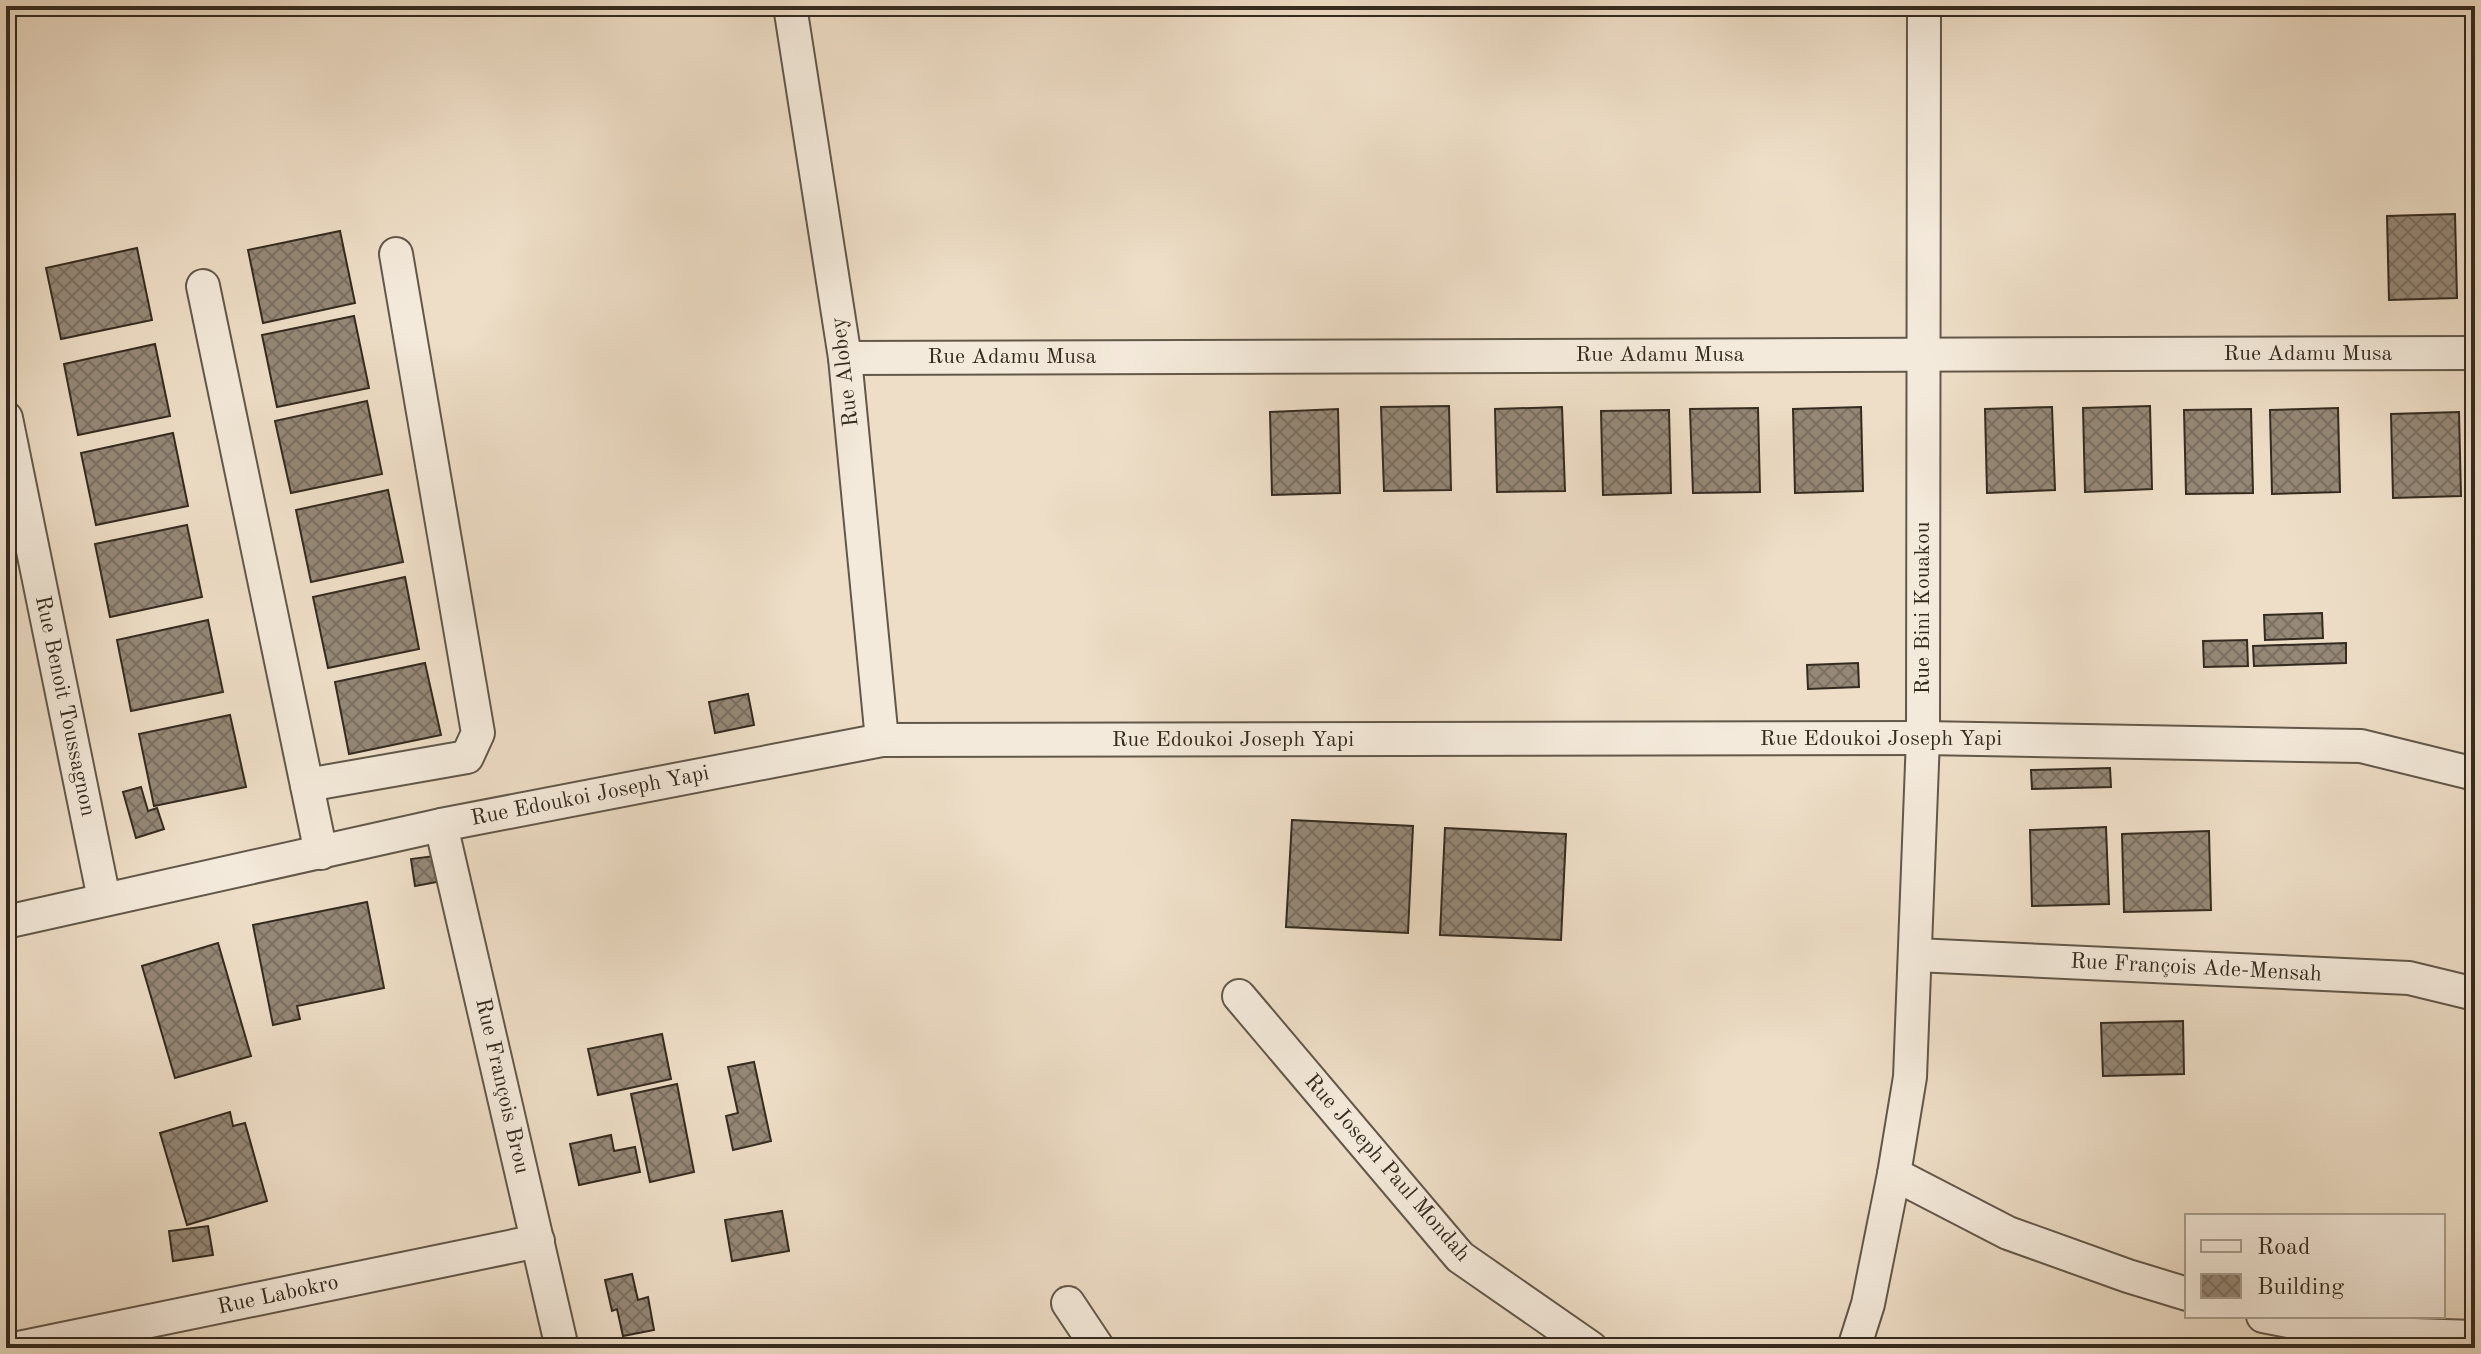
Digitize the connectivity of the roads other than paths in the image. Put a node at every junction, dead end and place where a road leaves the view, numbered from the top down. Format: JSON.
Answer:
{"nodes":[{"id":1,"x":790,"y":6,"type":"edge"},
{"id":2,"x":1924,"y":6,"type":"edge"},
{"id":3,"x":396,"y":254,"type":"dead end"},
{"id":4,"x":203,"y":286,"type":"dead end"},
{"id":5,"x":2475,"y":353,"type":"edge"},
{"id":6,"x":1923,"y":354,"type":"junction"},
{"id":7,"x":845,"y":358,"type":"junction"},
{"id":8,"x":6,"y":418,"type":"edge"},
{"id":9,"x":1923,"y":738,"type":"junction"},
{"id":10,"x":882,"y":740,"type":"junction"},
{"id":11,"x":2475,"y":774,"type":"edge"},
{"id":12,"x":307,"y":785,"type":"junction"},
{"id":13,"x":441,"y":825,"type":"junction"},
{"id":14,"x":321,"y":853,"type":"junction"},
{"id":15,"x":104,"y":899,"type":"junction"},
{"id":16,"x":6,"y":922,"type":"edge"},
{"id":17,"x":1916,"y":955,"type":"junction"},
{"id":18,"x":2475,"y":994,"type":"edge"},
{"id":19,"x":1239,"y":996,"type":"dead end"},
{"id":20,"x":1894,"y":1174,"type":"junction"},
{"id":21,"x":538,"y":1241,"type":"junction"},
{"id":22,"x":2185,"y":1293,"type":"edge"},
{"id":23,"x":1068,"y":1303,"type":"dead end"},
{"id":24,"x":2273,"y":1318,"type":"edge"},
{"id":25,"x":2475,"y":1337,"type":"edge"},
{"id":26,"x":19,"y":1348,"type":"edge"},
{"id":27,"x":562,"y":1348,"type":"edge"},
{"id":28,"x":1098,"y":1348,"type":"edge"},
{"id":29,"x":1591,"y":1348,"type":"edge"},
{"id":30,"x":1854,"y":1348,"type":"edge"}],
"edges":[{"from":1,"to":7,"type":"street","name":"Rue Alobey"},
{"from":2,"to":6,"type":"street","name":"Rue Bini Kouakou"},
{"from":3,"to":12,"type":"street"},
{"from":4,"to":12,"type":"street"},
{"from":5,"to":6,"type":"street","name":"Rue Adamu Musa"},
{"from":6,"to":7,"type":"street","name":"Rue Adamu Musa"},
{"from":6,"to":9,"type":"street","name":"Rue Bini Kouakou"},
{"from":7,"to":10,"type":"street","name":"Rue Alobey"},
{"from":8,"to":15,"type":"street","name":"Rue Benoit Toussagnon"},
{"from":9,"to":10,"type":"street","name":"Rue Edoukoi Joseph Yapi"},
{"from":9,"to":11,"type":"street","name":"Rue Edoukoi Joseph Yapi"},
{"from":9,"to":17,"type":"street","name":"Rue Bini Kouakou"},
{"from":10,"to":13,"type":"street","name":"Rue Edoukoi Joseph Yapi"},
{"from":12,"to":14,"type":"street"},
{"from":13,"to":14,"type":"street","name":"Rue Edoukoi Joseph Yapi"},
{"from":13,"to":21,"type":"street","name":"Rue François Brou"},
{"from":14,"to":15,"type":"street","name":"Rue Edoukoi Joseph Yapi"},
{"from":15,"to":16,"type":"street","name":"Rue Edoukoi Joseph Yapi"},
{"from":17,"to":18,"type":"street","name":"Rue François Ade-Mensah"},
{"from":17,"to":20,"type":"street","name":"Rue Bini Kouakou"},
{"from":19,"to":29,"type":"street","name":"Rue Joseph Paul Mondah"},
{"from":20,"to":22,"type":"street"},
{"from":20,"to":30,"type":"street","name":"Rue Bini Kouakou"},
{"from":21,"to":26,"type":"street","name":"Rue Labokro"},
{"from":21,"to":27,"type":"street","name":"Rue François Brou"},
{"from":23,"to":28,"type":"street"},
{"from":24,"to":25,"type":"street"}]}
